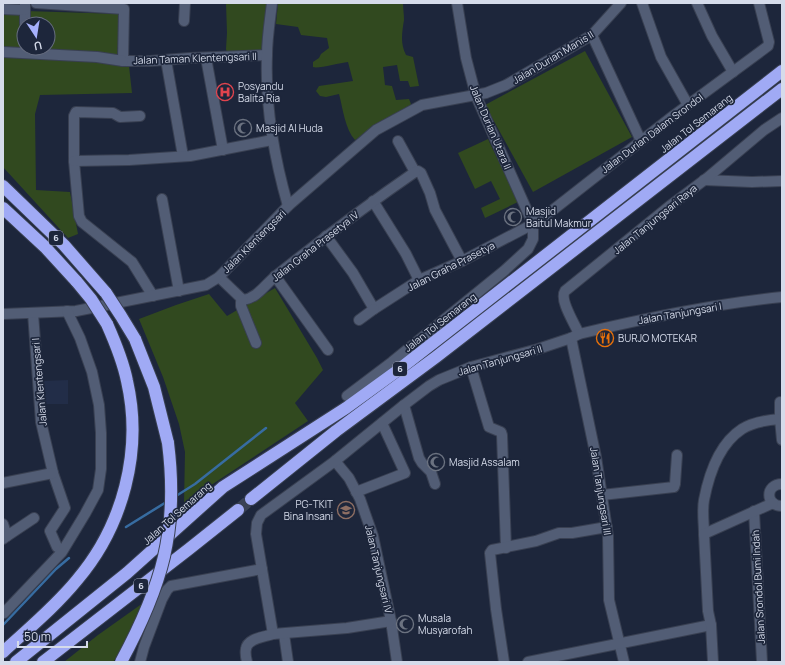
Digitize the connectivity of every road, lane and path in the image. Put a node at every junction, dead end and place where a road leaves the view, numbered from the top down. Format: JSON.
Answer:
{"nodes":[{"id":1,"x":36,"y":3,"type":"edge"},
{"id":2,"x":185,"y":3,"type":"edge"},
{"id":3,"x":272,"y":3,"type":"edge"},
{"id":4,"x":457,"y":3,"type":"edge"},
{"id":5,"x":622,"y":3,"type":"edge"},
{"id":6,"x":642,"y":3,"type":"edge"},
{"id":7,"x":697,"y":3,"type":"edge"},
{"id":8,"x":759,"y":3,"type":"edge"},
{"id":9,"x":25,"y":6,"type":"edge"},
{"id":10,"x":124,"y":6,"type":"edge"},
{"id":11,"x":3,"y":9,"type":"edge"},
{"id":12,"x":184,"y":21,"type":"dead end"},
{"id":13,"x":592,"y":35,"type":"junction"},
{"id":14,"x":16,"y":51,"type":"edge"},
{"id":15,"x":3,"y":52,"type":"edge"},
{"id":16,"x":56,"y":54,"type":"edge"},
{"id":17,"x":267,"y":55,"type":"junction"},
{"id":18,"x":206,"y":58,"type":"junction"},
{"id":19,"x":166,"y":60,"type":"junction"},
{"id":20,"x":123,"y":61,"type":"junction"},
{"id":21,"x":782,"y":71,"type":"edge"},
{"id":22,"x":733,"y":72,"type":"junction"},
{"id":23,"x":782,"y":89,"type":"edge"},
{"id":24,"x":476,"y":96,"type":"junction"},
{"id":25,"x":688,"y":105,"type":"junction"},
{"id":26,"x":140,"y":116,"type":"dead end"},
{"id":27,"x":782,"y":118,"type":"edge"},
{"id":28,"x":272,"y":140,"type":"junction"},
{"id":29,"x":398,"y":141,"type":"dead end"},
{"id":30,"x":641,"y":141,"type":"junction"},
{"id":31,"x":223,"y":150,"type":"junction"},
{"id":32,"x":183,"y":156,"type":"junction"},
{"id":33,"x":74,"y":161,"type":"junction"},
{"id":34,"x":415,"y":172,"type":"junction"},
{"id":35,"x":704,"y":180,"type":"junction"},
{"id":36,"x":782,"y":181,"type":"edge"},
{"id":37,"x":3,"y":186,"type":"edge"},
{"id":38,"x":162,"y":199,"type":"dead end"},
{"id":39,"x":373,"y":200,"type":"junction"},
{"id":40,"x":288,"y":206,"type":"junction"},
{"id":41,"x":3,"y":208,"type":"edge"},
{"id":42,"x":533,"y":224,"type":"junction"},
{"id":43,"x":326,"y":236,"type":"junction"},
{"id":44,"x":462,"y":261,"type":"junction"},
{"id":45,"x":275,"y":276,"type":"junction"},
{"id":46,"x":219,"y":277,"type":"junction"},
{"id":47,"x":419,"y":280,"type":"junction"},
{"id":48,"x":179,"y":291,"type":"junction"},
{"id":49,"x":153,"y":296,"type":"junction"},
{"id":50,"x":782,"y":297,"type":"edge"},
{"id":51,"x":243,"y":300,"type":"junction"},
{"id":52,"x":372,"y":308,"type":"junction"},
{"id":53,"x":67,"y":311,"type":"junction"},
{"id":54,"x":33,"y":313,"type":"junction"},
{"id":55,"x":3,"y":314,"type":"edge"},
{"id":56,"x":359,"y":320,"type":"dead end"},
{"id":57,"x":575,"y":336,"type":"junction"},
{"id":58,"x":256,"y":343,"type":"dead end"},
{"id":59,"x":328,"y":350,"type":"dead end"},
{"id":60,"x":471,"y":367,"type":"junction"},
{"id":61,"x":347,"y":396,"type":"dead end"},
{"id":62,"x":780,"y":402,"type":"dead end"},
{"id":63,"x":404,"y":405,"type":"junction"},
{"id":64,"x":780,"y":419,"type":"junction"},
{"id":65,"x":382,"y":423,"type":"junction"},
{"id":66,"x":782,"y":440,"type":"edge"},
{"id":67,"x":677,"y":455,"type":"dead end"},
{"id":68,"x":335,"y":461,"type":"junction"},
{"id":69,"x":53,"y":473,"type":"junction"},
{"id":70,"x":3,"y":483,"type":"edge"},
{"id":71,"x":435,"y":484,"type":"dead end"},
{"id":72,"x":782,"y":484,"type":"edge"},
{"id":73,"x":356,"y":492,"type":"junction"},
{"id":74,"x":602,"y":494,"type":"junction"},
{"id":75,"x":250,"y":499,"type":"tunnel mouth"},
{"id":76,"x":777,"y":504,"type":"edge"},
{"id":77,"x":238,"y":510,"type":"tunnel mouth"},
{"id":78,"x":754,"y":512,"type":"junction"},
{"id":79,"x":34,"y":518,"type":"dead end"},
{"id":80,"x":3,"y":524,"type":"edge"},
{"id":81,"x":607,"y":527,"type":"junction"},
{"id":82,"x":704,"y":534,"type":"junction"},
{"id":83,"x":5,"y":538,"type":"edge"},
{"id":84,"x":57,"y":546,"type":"dead end"},
{"id":85,"x":506,"y":548,"type":"junction"},
{"id":86,"x":262,"y":569,"type":"junction"},
{"id":87,"x":4,"y":613,"type":"dead end"},
{"id":88,"x":391,"y":622,"type":"junction"},
{"id":89,"x":711,"y":625,"type":"junction"},
{"id":90,"x":273,"y":634,"type":"junction"},
{"id":91,"x":284,"y":634,"type":"junction"},
{"id":92,"x":619,"y":644,"type":"junction"},
{"id":93,"x":3,"y":652,"type":"edge"},
{"id":94,"x":16,"y":662,"type":"edge"},
{"id":95,"x":43,"y":662,"type":"edge"},
{"id":96,"x":121,"y":662,"type":"edge"},
{"id":97,"x":140,"y":662,"type":"edge"},
{"id":98,"x":247,"y":662,"type":"edge"},
{"id":99,"x":288,"y":662,"type":"edge"},
{"id":100,"x":397,"y":662,"type":"edge"},
{"id":101,"x":504,"y":662,"type":"edge"},
{"id":102,"x":528,"y":662,"type":"edge"},
{"id":103,"x":624,"y":662,"type":"edge"},
{"id":104,"x":713,"y":662,"type":"edge"},
{"id":105,"x":762,"y":662,"type":"edge"}],
"edges":[{"from":1,"to":10,"type":"street","name":"Jalan Taman Klentengsari II"},
{"from":2,"to":12,"type":"street"},
{"from":3,"to":17,"type":"street"},
{"from":4,"to":24,"type":"street","name":"Jalan Durian Utara II"},
{"from":5,"to":13,"type":"street","name":"Jalan Durian Manis II"},
{"from":6,"to":25,"type":"street"},
{"from":7,"to":22,"type":"street"},
{"from":8,"to":22,"type":"street","name":"Jalan Durian Dalam Srondol"},
{"from":9,"to":11,"type":"street"},
{"from":10,"to":20,"type":"street","name":"Jalan Taman Klentengsari II"},
{"from":13,"to":24,"type":"street","name":"Jalan Durian Manis II"},
{"from":13,"to":30,"type":"street"},
{"from":14,"to":15,"type":"street","name":"Jalan Taman Klentengsari II"},
{"from":16,"to":20,"type":"street","name":"Jalan Taman Klentengsari II"},
{"from":17,"to":18,"type":"street","name":"Jalan Taman Klentengsari II"},
{"from":17,"to":28,"type":"street"},
{"from":18,"to":19,"type":"street","name":"Jalan Taman Klentengsari II"},
{"from":18,"to":31,"type":"street"},
{"from":19,"to":20,"type":"street","name":"Jalan Taman Klentengsari II"},
{"from":19,"to":32,"type":"street"},
{"from":21,"to":94,"type":"highway","name":"Jalan Tol Semarang","number":"6"},
{"from":22,"to":25,"type":"street","name":"Jalan Durian Dalam Srondol"},
{"from":23,"to":75,"type":"highway","number":"6"},
{"from":24,"to":40,"type":"street","name":"Jalan Klentengsari"},
{"from":24,"to":42,"type":"street","name":"Jalan Durian Utara II"},
{"from":25,"to":30,"type":"street","name":"Jalan Durian Dalam Srondol"},
{"from":26,"to":33,"type":"street"},
{"from":27,"to":35,"type":"street","name":"Jalan Tanjungsari Raya"},
{"from":28,"to":31,"type":"street"},
{"from":28,"to":40,"type":"street"},
{"from":29,"to":34,"type":"street"},
{"from":30,"to":42,"type":"street","name":"Jalan Durian Dalam Srondol"},
{"from":31,"to":32,"type":"street"},
{"from":32,"to":33,"type":"street"},
{"from":33,"to":49,"type":"street"},
{"from":34,"to":39,"type":"street","name":"Jalan Graha Prasetya IV"},
{"from":34,"to":44,"type":"street"},
{"from":35,"to":36,"type":"street"},
{"from":35,"to":57,"type":"street","name":"Jalan Tanjungsari Raya"},
{"from":37,"to":96,"type":"highway","number":"6","bridge":true},
{"from":38,"to":48,"type":"street"},
{"from":39,"to":43,"type":"street","name":"Jalan Graha Prasetya IV"},
{"from":39,"to":47,"type":"street"},
{"from":40,"to":46,"type":"street","name":"Jalan Klentengsari"},
{"from":41,"to":93,"type":"highway","number":"6","bridge":true},
{"from":42,"to":44,"type":"street","name":"Jalan Graha Prasetya"},
{"from":42,"to":61,"type":"street"},
{"from":43,"to":45,"type":"street","name":"Jalan Graha Prasetya IV"},
{"from":43,"to":52,"type":"street"},
{"from":44,"to":47,"type":"street","name":"Jalan Graha Prasetya"},
{"from":45,"to":51,"type":"street","name":"Jalan Graha Prasetya IV"},
{"from":45,"to":59,"type":"street"},
{"from":46,"to":48,"type":"street","name":"Jalan Klentengsari"},
{"from":46,"to":51,"type":"street"},
{"from":47,"to":52,"type":"street","name":"Jalan Graha Prasetya"},
{"from":48,"to":49,"type":"street","name":"Jalan Klentengsari"},
{"from":49,"to":53,"type":"street","name":"Jalan Klentengsari"},
{"from":50,"to":57,"type":"street","name":"Jalan Tanjungsari I"},
{"from":51,"to":58,"type":"street"},
{"from":52,"to":56,"type":"street","name":"Jalan Graha Prasetya"},
{"from":53,"to":54,"type":"street","name":"Jalan Klentengsari"},
{"from":53,"to":87,"type":"street"},
{"from":54,"to":55,"type":"street","name":"Jalan Klentengsari"},
{"from":54,"to":69,"type":"street","name":"Jalan Klentengsari I"},
{"from":57,"to":60,"type":"street","name":"Jalan Tanjungsari II"},
{"from":57,"to":74,"type":"street","name":"Jalan Tanjungsari III"},
{"from":60,"to":63,"type":"street","name":"Jalan Tanjungsari II"},
{"from":60,"to":85,"type":"street"},
{"from":62,"to":64,"type":"street"},
{"from":63,"to":65,"type":"street","name":"Jalan Tanjungsari II"},
{"from":63,"to":71,"type":"street"},
{"from":64,"to":66,"type":"street"},
{"from":64,"to":82,"type":"street"},
{"from":65,"to":68,"type":"street","name":"Jalan Tanjungsari II"},
{"from":65,"to":73,"type":"street"},
{"from":67,"to":74,"type":"street"},
{"from":68,"to":73,"type":"street","name":"Jalan Tanjungsari IV"},
{"from":68,"to":86,"type":"street","name":"Jalan Tanjungsari II"},
{"from":69,"to":70,"type":"street"},
{"from":69,"to":84,"type":"street","name":"Jalan Klentengsari I"},
{"from":72,"to":76,"type":"street"},
{"from":73,"to":88,"type":"street","name":"Jalan Tanjungsari IV"},
{"from":74,"to":81,"type":"street","name":"Jalan Tanjungsari III"},
{"from":76,"to":78,"type":"street"},
{"from":77,"to":95,"type":"highway","number":"6"},
{"from":78,"to":82,"type":"street"},
{"from":78,"to":105,"type":"street","name":"Jalan Srondol Bumi Indah"},
{"from":79,"to":83,"type":"street"},
{"from":80,"to":83,"type":"street"},
{"from":81,"to":85,"type":"street"},
{"from":81,"to":92,"type":"street","name":"Jalan Tanjungsari III"},
{"from":82,"to":89,"type":"street"},
{"from":85,"to":101,"type":"street"},
{"from":86,"to":90,"type":"street","name":"Jalan Tanjungsari II"},
{"from":86,"to":97,"type":"street"},
{"from":88,"to":91,"type":"street"},
{"from":88,"to":100,"type":"street","name":"Jalan Tanjungsari IV"},
{"from":89,"to":92,"type":"street"},
{"from":89,"to":104,"type":"street"},
{"from":90,"to":91,"type":"street"},
{"from":90,"to":98,"type":"street"},
{"from":91,"to":99,"type":"street"},
{"from":92,"to":102,"type":"street"},
{"from":92,"to":103,"type":"street","name":"Jalan Tanjungsari III"}]}
